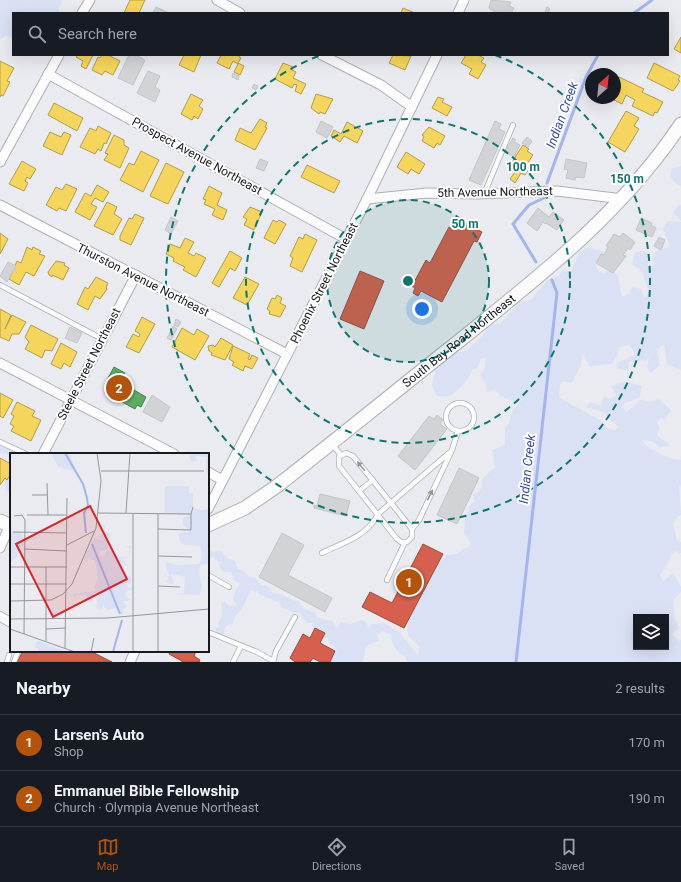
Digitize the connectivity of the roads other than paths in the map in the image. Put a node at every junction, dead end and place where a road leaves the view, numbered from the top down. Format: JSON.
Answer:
{"nodes":[{"id":1,"x":90,"y":0,"type":"edge"},
{"id":2,"x":217,"y":0,"type":"edge"},
{"id":3,"x":464,"y":0,"type":"edge"},
{"id":4,"x":83,"y":12,"type":"edge"},
{"id":5,"x":238,"y":12,"type":"edge"},
{"id":6,"x":458,"y":12,"type":"edge"},
{"id":7,"x":58,"y":56,"type":"edge"},
{"id":8,"x":324,"y":56,"type":"edge"},
{"id":9,"x":437,"y":56,"type":"edge"},
{"id":10,"x":48,"y":74,"type":"junction"},
{"id":11,"x":412,"y":107,"type":"junction"},
{"id":12,"x":681,"y":124,"type":"edge"},
{"id":13,"x":513,"y":125,"type":"dead end"},
{"id":14,"x":0,"y":162,"type":"edge"},
{"id":15,"x":484,"y":194,"type":"junction"},
{"id":16,"x":367,"y":199,"type":"junction"},
{"id":17,"x":623,"y":199,"type":"junction"},
{"id":18,"x":0,"y":205,"type":"edge"},
{"id":19,"x":346,"y":239,"type":"junction"},
{"id":20,"x":136,"y":275,"type":"junction"},
{"id":21,"x":0,"y":285,"type":"edge"},
{"id":22,"x":102,"y":339,"type":"junction"},
{"id":23,"x":287,"y":354,"type":"junction"},
{"id":24,"x":0,"y":363,"type":"edge"},
{"id":25,"x":71,"y":399,"type":"junction"},
{"id":26,"x":458,"y":431,"type":"junction"},
{"id":27,"x":0,"y":442,"type":"edge"},
{"id":28,"x":331,"y":444,"type":"junction"},
{"id":29,"x":452,"y":450,"type":"junction"},
{"id":30,"x":24,"y":453,"type":"edge"},
{"id":31,"x":44,"y":453,"type":"edge"},
{"id":32,"x":172,"y":453,"type":"edge"},
{"id":33,"x":341,"y":455,"type":"junction"},
{"id":34,"x":209,"y":473,"type":"edge"},
{"id":35,"x":222,"y":480,"type":"junction"},
{"id":36,"x":373,"y":480,"type":"junction"},
{"id":37,"x":359,"y":491,"type":"junction"},
{"id":38,"x":391,"y":503,"type":"junction"},
{"id":39,"x":209,"y":507,"type":"edge"},
{"id":40,"x":378,"y":514,"type":"junction"},
{"id":41,"x":8,"y":524,"type":"edge"},
{"id":42,"x":209,"y":525,"type":"edge"},
{"id":43,"x":412,"y":529,"type":"junction"},
{"id":44,"x":405,"y":542,"type":"junction"},
{"id":45,"x":0,"y":548,"type":"edge"},
{"id":46,"x":322,"y":553,"type":"dead end"},
{"id":47,"x":209,"y":577,"type":"edge"},
{"id":48,"x":387,"y":580,"type":"dead end"},
{"id":49,"x":228,"y":587,"type":"dead end"},
{"id":50,"x":0,"y":614,"type":"edge"},
{"id":51,"x":295,"y":617,"type":"dead end"},
{"id":52,"x":0,"y":619,"type":"edge"},
{"id":53,"x":10,"y":619,"type":"edge"},
{"id":54,"x":10,"y":624,"type":"edge"},
{"id":55,"x":209,"y":632,"type":"edge"},
{"id":56,"x":241,"y":646,"type":"junction"},
{"id":57,"x":18,"y":652,"type":"edge"},
{"id":58,"x":135,"y":652,"type":"edge"},
{"id":59,"x":9,"y":655,"type":"dead end"},
{"id":60,"x":273,"y":661,"type":"edge"},
{"id":61,"x":7,"y":662,"type":"edge"},
{"id":62,"x":14,"y":662,"type":"edge"},
{"id":63,"x":130,"y":662,"type":"edge"},
{"id":64,"x":233,"y":662,"type":"edge"}],
"edges":[{"from":1,"to":4,"type":"street"},
{"from":2,"to":5,"type":"street"},
{"from":3,"to":6,"type":"street"},
{"from":7,"to":10,"type":"street"},
{"from":8,"to":11,"type":"street"},
{"from":9,"to":11,"type":"street","name":"Phoenix Street Northeast"},
{"from":10,"to":14,"type":"street"},
{"from":10,"to":19,"type":"street","name":"Prospect Avenue Northeast"},
{"from":11,"to":16,"type":"street","name":"Phoenix Street Northeast"},
{"from":12,"to":17,"type":"street","name":"South Bay Road Northeast"},
{"from":13,"to":15,"type":"lane"},
{"from":15,"to":16,"type":"street","name":"5th Avenue Northeast"},
{"from":15,"to":17,"type":"street","name":"5th Avenue Northeast"},
{"from":16,"to":19,"type":"street","name":"Phoenix Street Northeast"},
{"from":17,"to":28,"type":"street","name":"South Bay Road Northeast"},
{"from":18,"to":20,"type":"street","name":"Thurston Avenue Northeast"},
{"from":19,"to":23,"type":"street","name":"Phoenix Street Northeast"},
{"from":20,"to":22,"type":"street","name":"Steele Street Northeast"},
{"from":20,"to":23,"type":"street","name":"Thurston Avenue Northeast"},
{"from":21,"to":22,"type":"lane"},
{"from":22,"to":25,"type":"street","name":"Steele Street Northeast"},
{"from":23,"to":35,"type":"street","name":"Phoenix Street Northeast"},
{"from":24,"to":25,"type":"street"},
{"from":25,"to":31,"type":"street","name":"Steele Street Northeast"},
{"from":25,"to":32,"type":"street"},
{"from":26,"to":26,"type":"lane"},
{"from":26,"to":29,"type":"lane"},
{"from":27,"to":30,"type":"lane"},
{"from":28,"to":33,"type":"lane"},
{"from":28,"to":42,"type":"street","name":"South Bay Road Northeast"},
{"from":29,"to":38,"type":"lane"},
{"from":43,"to":29,"type":"lane","one_way":true},
{"from":36,"to":33,"type":"lane","one_way":true},
{"from":33,"to":37,"type":"lane"},
{"from":34,"to":35,"type":"street"},
{"from":35,"to":39,"type":"street","name":"Phoenix Street Northeast"},
{"from":36,"to":37,"type":"lane"},
{"from":36,"to":38,"type":"lane"},
{"from":37,"to":40,"type":"lane"},
{"from":38,"to":40,"type":"lane"},
{"from":38,"to":43,"type":"lane"},
{"from":40,"to":44,"type":"lane"},
{"from":40,"to":46,"type":"lane"},
{"from":41,"to":45,"type":"street"},
{"from":43,"to":44,"type":"lane"},
{"from":44,"to":48,"type":"lane"},
{"from":47,"to":49,"type":"lane"},
{"from":50,"to":53,"type":"lane"},
{"from":51,"to":60,"type":"lane"},
{"from":52,"to":54,"type":"lane"},
{"from":55,"to":56,"type":"lane"},
{"from":56,"to":60,"type":"lane"},
{"from":56,"to":64,"type":"lane"},
{"from":57,"to":62,"type":"lane"},
{"from":58,"to":63,"type":"street"},
{"from":59,"to":61,"type":"lane"}]}
